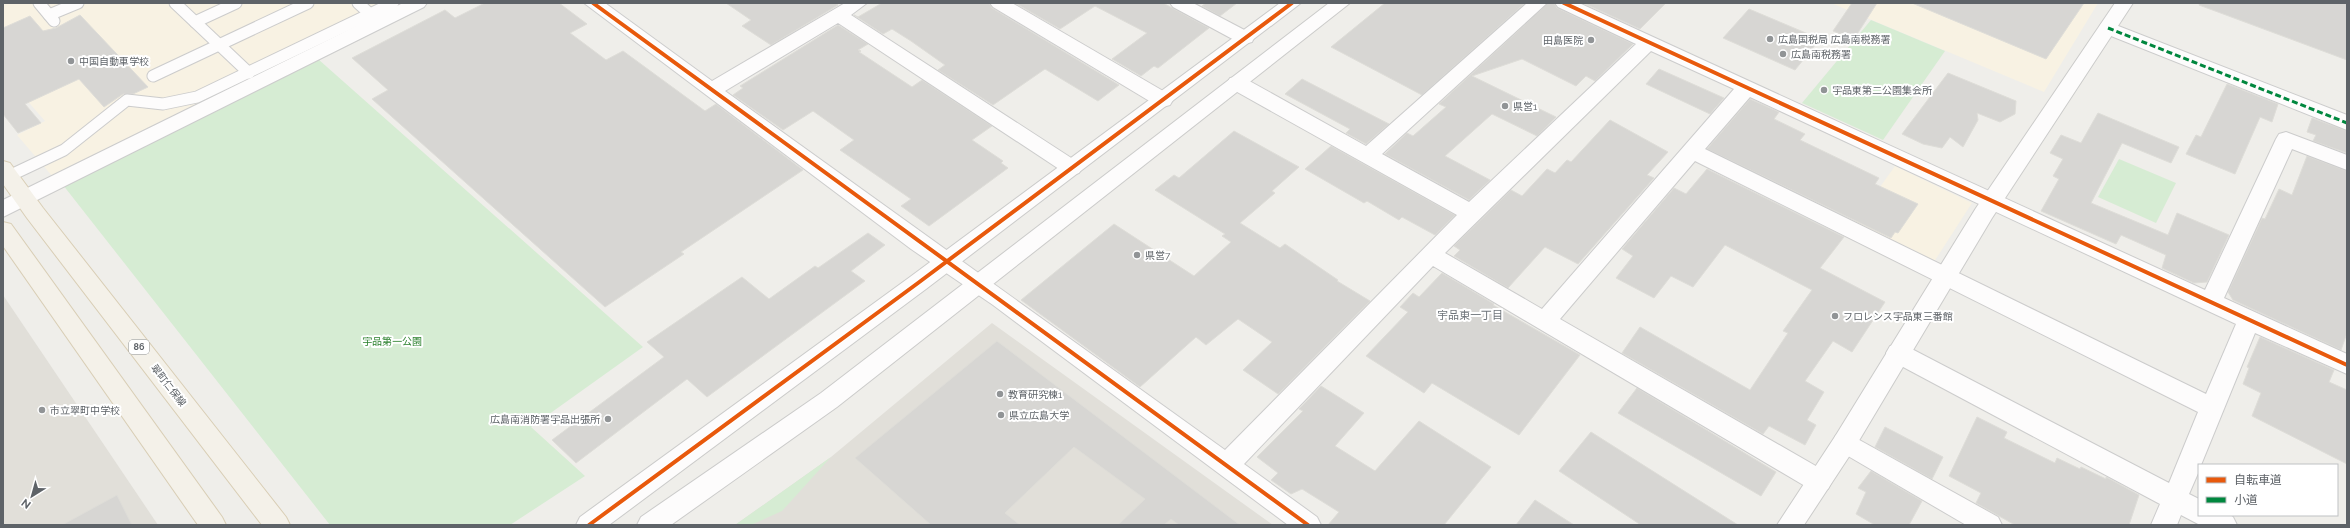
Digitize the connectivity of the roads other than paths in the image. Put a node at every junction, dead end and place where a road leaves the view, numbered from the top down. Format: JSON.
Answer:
{"nodes":[{"id":1,"x":39,"y":3,"type":"edge"},
{"id":2,"x":78,"y":3,"type":"edge"},
{"id":3,"x":175,"y":3,"type":"edge"},
{"id":4,"x":236,"y":3,"type":"edge"},
{"id":5,"x":308,"y":3,"type":"edge"},
{"id":6,"x":358,"y":3,"type":"edge"},
{"id":7,"x":393,"y":3,"type":"edge"},
{"id":8,"x":418,"y":3,"type":"edge"},
{"id":9,"x":593,"y":3,"type":"edge"},
{"id":10,"x":858,"y":3,"type":"edge"},
{"id":11,"x":999,"y":3,"type":"edge"},
{"id":12,"x":1179,"y":3,"type":"edge"},
{"id":13,"x":1292,"y":3,"type":"edge"},
{"id":14,"x":1341,"y":3,"type":"edge"},
{"id":15,"x":1538,"y":3,"type":"edge"},
{"id":16,"x":1564,"y":3,"type":"edge"},
{"id":17,"x":2124,"y":3,"type":"edge"},
{"id":18,"x":370,"y":14,"type":"junction"},
{"id":19,"x":838,"y":15,"type":"junction"},
{"id":20,"x":195,"y":22,"type":"junction"},
{"id":21,"x":2108,"y":28,"type":"junction"},
{"id":22,"x":1245,"y":38,"type":"junction"},
{"id":23,"x":1649,"y":42,"type":"junction"},
{"id":24,"x":219,"y":45,"type":"junction"},
{"id":25,"x":249,"y":73,"type":"junction"},
{"id":26,"x":153,"y":76,"type":"dead end"},
{"id":27,"x":1237,"y":83,"type":"junction"},
{"id":28,"x":1747,"y":87,"type":"junction"},
{"id":29,"x":712,"y":90,"type":"junction"},
{"id":30,"x":1163,"y":100,"type":"junction"},
{"id":31,"x":2347,"y":123,"type":"edge"},
{"id":32,"x":1692,"y":151,"type":"junction"},
{"id":33,"x":1368,"y":155,"type":"junction"},
{"id":34,"x":2347,"y":163,"type":"edge"},
{"id":35,"x":1072,"y":168,"type":"junction"},
{"id":36,"x":6,"y":172,"type":"edge"},
{"id":37,"x":25,"y":198,"type":"junction"},
{"id":38,"x":1993,"y":200,"type":"junction"},
{"id":39,"x":3,"y":209,"type":"edge"},
{"id":40,"x":1472,"y":213,"type":"junction"},
{"id":41,"x":3,"y":230,"type":"edge"},
{"id":42,"x":1431,"y":255,"type":"junction"},
{"id":43,"x":946,"y":262,"type":"junction"},
{"id":44,"x":1946,"y":275,"type":"junction"},
{"id":45,"x":980,"y":284,"type":"junction"},
{"id":46,"x":2211,"y":301,"type":"junction"},
{"id":47,"x":2248,"y":319,"type":"junction"},
{"id":48,"x":1545,"y":321,"type":"junction"},
{"id":49,"x":1898,"y":353,"type":"junction"},
{"id":50,"x":2347,"y":365,"type":"edge"},
{"id":51,"x":2212,"y":408,"type":"junction"},
{"id":52,"x":1845,"y":442,"type":"junction"},
{"id":53,"x":1227,"y":465,"type":"junction"},
{"id":54,"x":1819,"y":481,"type":"junction"},
{"id":55,"x":2175,"y":499,"type":"junction"},
{"id":56,"x":2198,"y":511,"type":"edge"},
{"id":57,"x":2207,"y":516,"type":"edge"},
{"id":58,"x":213,"y":525,"type":"edge"},
{"id":59,"x":277,"y":525,"type":"edge"},
{"id":60,"x":589,"y":525,"type":"edge"},
{"id":61,"x":650,"y":525,"type":"edge"},
{"id":62,"x":1308,"y":525,"type":"edge"},
{"id":63,"x":1790,"y":525,"type":"edge"},
{"id":64,"x":1989,"y":525,"type":"edge"},
{"id":65,"x":2164,"y":525,"type":"edge"},
{"id":66,"x":2224,"y":525,"type":"edge"}],
"edges":[{"from":1,"to":2,"type":"lane"},
{"from":3,"to":20,"type":"lane"},
{"from":4,"to":20,"type":"lane"},
{"from":5,"to":24,"type":"lane"},
{"from":6,"to":18,"type":"lane"},
{"from":7,"to":18,"type":"lane"},
{"from":8,"to":37,"type":"street"},
{"from":9,"to":29,"type":"street"},
{"from":10,"to":19,"type":"street"},
{"from":11,"to":30,"type":"street"},
{"from":12,"to":22,"type":"street"},
{"from":13,"to":22,"type":"street"},
{"from":14,"to":27,"type":"street"},
{"from":15,"to":33,"type":"street"},
{"from":16,"to":23,"type":"street"},
{"from":17,"to":21,"type":"street"},
{"from":18,"to":25,"type":"lane"},
{"from":19,"to":29,"type":"street"},
{"from":19,"to":35,"type":"street"},
{"from":20,"to":24,"type":"lane"},
{"from":21,"to":31,"type":"street"},
{"from":21,"to":38,"type":"street"},
{"from":22,"to":30,"type":"street"},
{"from":23,"to":28,"type":"street"},
{"from":23,"to":40,"type":"street"},
{"from":24,"to":25,"type":"lane"},
{"from":24,"to":26,"type":"lane"},
{"from":25,"to":36,"type":"lane"},
{"from":27,"to":33,"type":"street"},
{"from":27,"to":45,"type":"street"},
{"from":28,"to":32,"type":"street"},
{"from":28,"to":38,"type":"street"},
{"from":29,"to":43,"type":"street"},
{"from":30,"to":35,"type":"street"},
{"from":32,"to":44,"type":"street"},
{"from":32,"to":48,"type":"street"},
{"from":33,"to":40,"type":"street"},
{"from":34,"to":46,"type":"street"},
{"from":35,"to":43,"type":"street"},
{"from":36,"to":37,"type":"main road","name":"翠町仁保線","number":"86"},
{"from":37,"to":39,"type":"street"},
{"from":37,"to":59,"type":"main road","name":"翠町仁保線","number":"86"},
{"from":38,"to":44,"type":"street"},
{"from":38,"to":46,"type":"street"},
{"from":40,"to":42,"type":"street"},
{"from":41,"to":58,"type":"main road"},
{"from":42,"to":48,"type":"street"},
{"from":42,"to":53,"type":"street"},
{"from":43,"to":45,"type":"street"},
{"from":43,"to":60,"type":"street"},
{"from":44,"to":49,"type":"street"},
{"from":44,"to":51,"type":"street"},
{"from":45,"to":53,"type":"street"},
{"from":45,"to":61,"type":"street"},
{"from":46,"to":47,"type":"street"},
{"from":47,"to":50,"type":"street"},
{"from":47,"to":51,"type":"street"},
{"from":48,"to":54,"type":"street"},
{"from":49,"to":52,"type":"street"},
{"from":49,"to":55,"type":"street"},
{"from":51,"to":55,"type":"street"},
{"from":52,"to":54,"type":"street"},
{"from":52,"to":64,"type":"street"},
{"from":53,"to":62,"type":"street"},
{"from":54,"to":63,"type":"street"},
{"from":55,"to":56,"type":"street"},
{"from":55,"to":65,"type":"street"},
{"from":57,"to":66,"type":"street"}]}
